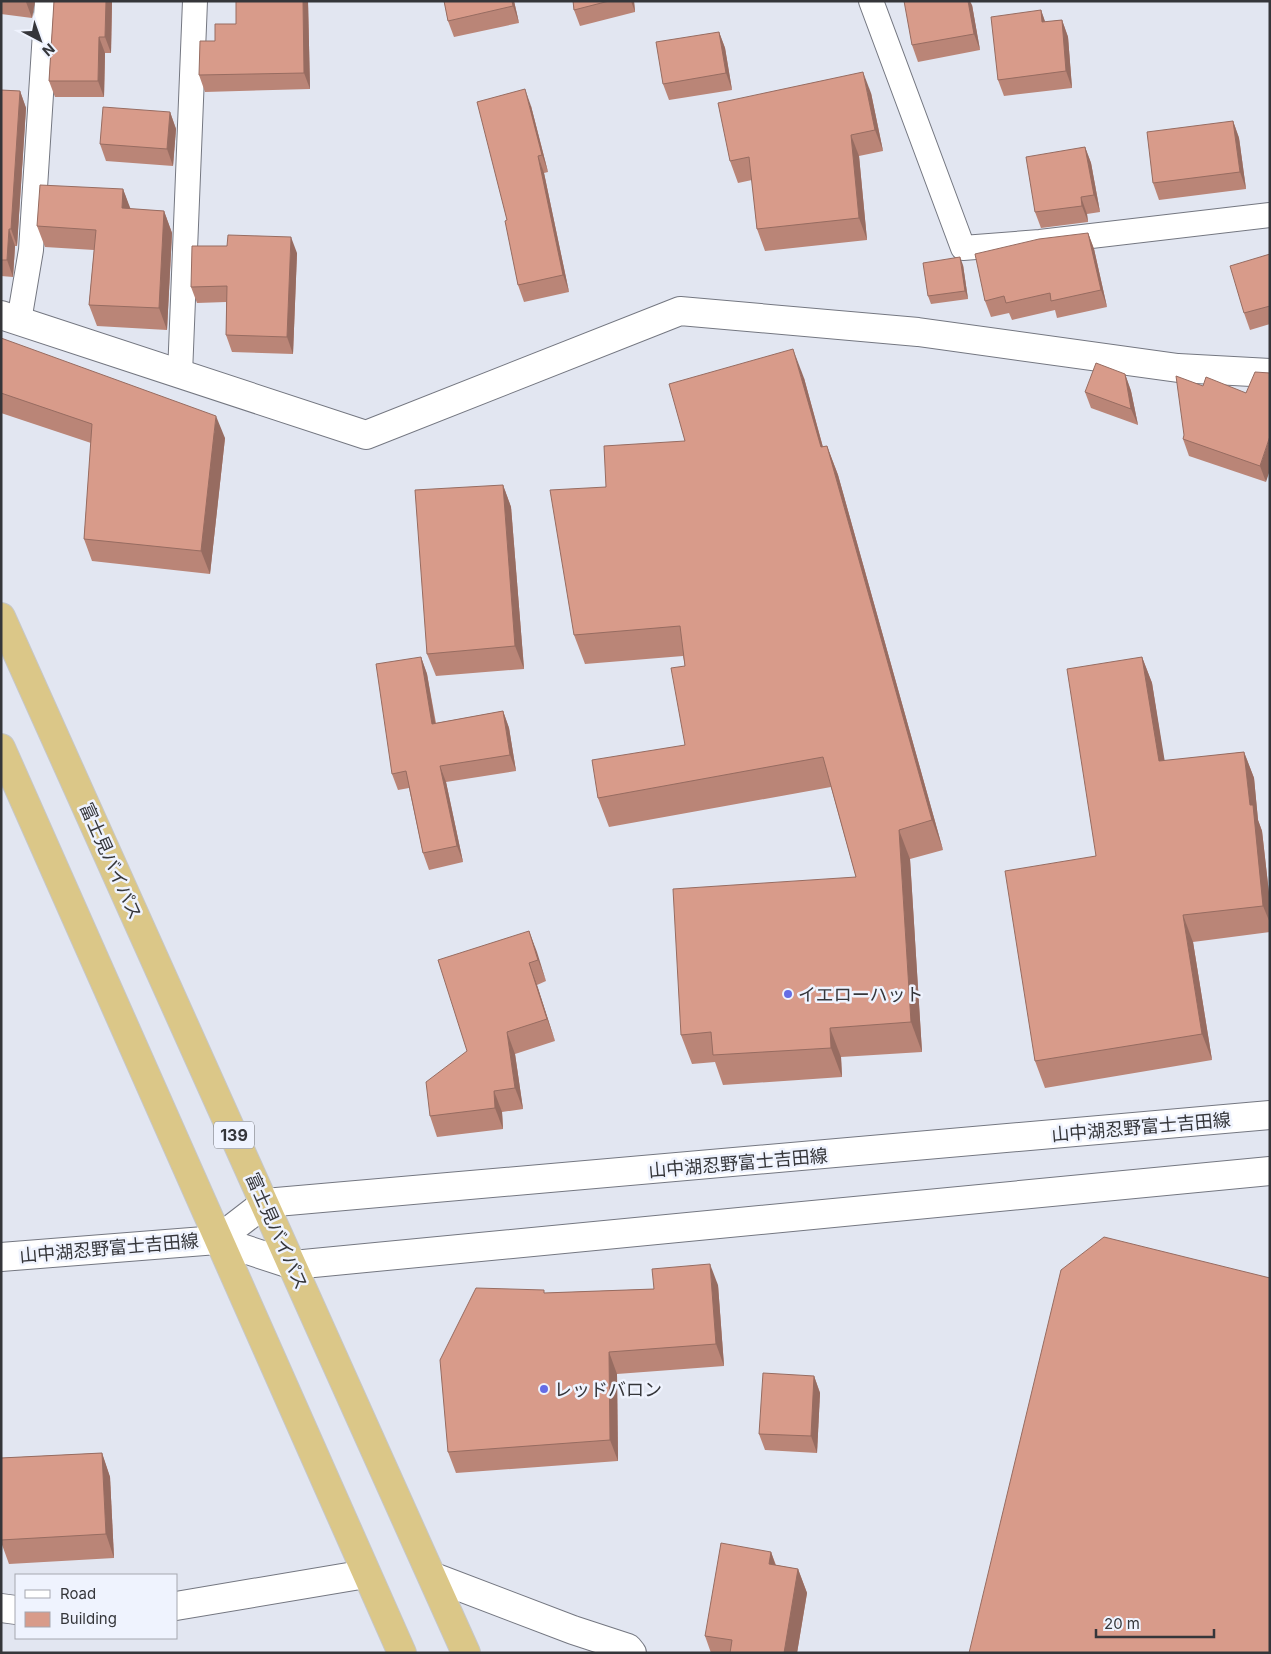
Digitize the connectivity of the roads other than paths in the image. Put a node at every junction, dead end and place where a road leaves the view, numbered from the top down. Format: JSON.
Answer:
{"nodes":[{"id":1,"x":47,"y":1,"type":"edge"},
{"id":2,"x":195,"y":1,"type":"edge"},
{"id":3,"x":871,"y":1,"type":"edge"},
{"id":4,"x":1270,"y":215,"type":"edge"},
{"id":5,"x":10,"y":318,"type":"edge"},
{"id":6,"x":1270,"y":373,"type":"edge"},
{"id":7,"x":180,"y":374,"type":"junction"},
{"id":8,"x":1,"y":617,"type":"edge"},
{"id":9,"x":1,"y":748,"type":"edge"},
{"id":10,"x":1270,"y":1115,"type":"edge"},
{"id":11,"x":1270,"y":1171,"type":"edge"},
{"id":12,"x":265,"y":1203,"type":"junction"},
{"id":13,"x":217,"y":1240,"type":"junction"},
{"id":14,"x":1,"y":1257,"type":"edge"},
{"id":15,"x":293,"y":1265,"type":"junction"},
{"id":16,"x":366,"y":1574,"type":"junction"},
{"id":17,"x":434,"y":1577,"type":"junction"},
{"id":18,"x":178,"y":1606,"type":"edge"},
{"id":19,"x":1,"y":1608,"type":"edge"},
{"id":20,"x":15,"y":1610,"type":"edge"},
{"id":21,"x":402,"y":1653,"type":"edge"},
{"id":22,"x":466,"y":1653,"type":"edge"},
{"id":23,"x":632,"y":1653,"type":"edge"}],
"edges":[{"from":1,"to":5,"type":"lane"},
{"from":2,"to":7,"type":"lane"},
{"from":3,"to":4,"type":"lane"},
{"from":5,"to":7,"type":"main road"},
{"from":6,"to":7,"type":"main road"},
{"from":8,"to":12,"type":"highway","name":"富士見バイパス","number":"139"},
{"from":9,"to":13,"type":"highway"},
{"from":10,"to":12,"type":"main road","name":"山中湖忍野富士吉田線"},
{"from":11,"to":15,"type":"main road","name":"山中湖忍野富士吉田線"},
{"from":12,"to":13,"type":"main road","name":"山中湖忍野富士吉田線"},
{"from":12,"to":15,"type":"highway","name":"富士見バイパス","number":"139"},
{"from":13,"to":14,"type":"main road","name":"山中湖忍野富士吉田線"},
{"from":13,"to":15,"type":"main road","name":"山中湖忍野富士吉田線"},
{"from":13,"to":16,"type":"highway"},
{"from":15,"to":17,"type":"highway","name":"富士見バイパス","number":"139"},
{"from":16,"to":18,"type":"main road"},
{"from":16,"to":21,"type":"highway"},
{"from":17,"to":22,"type":"highway","name":"富士見バイパス","number":"139"},
{"from":17,"to":23,"type":"main road"},
{"from":19,"to":20,"type":"main road"}]}
